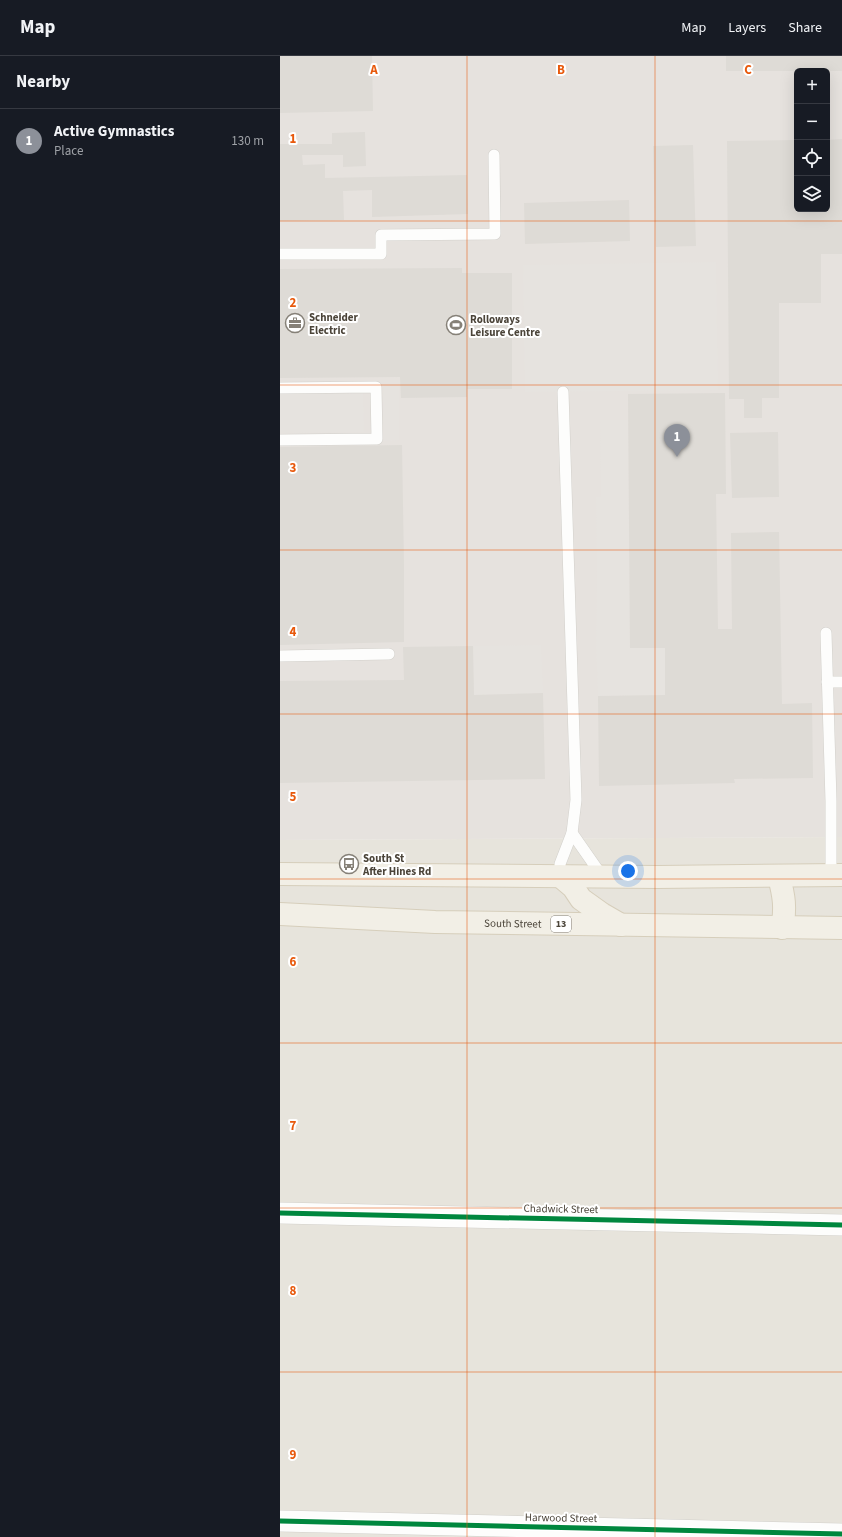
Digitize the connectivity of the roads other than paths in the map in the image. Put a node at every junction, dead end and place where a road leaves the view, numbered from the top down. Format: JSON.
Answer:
{"nodes":[{"id":1,"x":494,"y":155,"type":"dead end"},
{"id":2,"x":280,"y":254,"type":"edge"},
{"id":3,"x":280,"y":388,"type":"edge"},
{"id":4,"x":563,"y":392,"type":"dead end"},
{"id":5,"x":280,"y":440,"type":"edge"},
{"id":6,"x":826,"y":633,"type":"dead end"},
{"id":7,"x":389,"y":654,"type":"dead end"},
{"id":8,"x":280,"y":656,"type":"edge"},
{"id":9,"x":827,"y":682,"type":"junction"},
{"id":10,"x":842,"y":682,"type":"edge"},
{"id":11,"x":572,"y":833,"type":"junction"},
{"id":12,"x":280,"y":874,"type":"edge"},
{"id":13,"x":836,"y":875,"type":"edge"},
{"id":14,"x":560,"y":876,"type":"junction"},
{"id":15,"x":602,"y":876,"type":"junction"},
{"id":16,"x":780,"y":877,"type":"junction"},
{"id":17,"x":280,"y":914,"type":"edge"},
{"id":18,"x":622,"y":925,"type":"junction"},
{"id":19,"x":782,"y":928,"type":"junction"},
{"id":20,"x":842,"y":928,"type":"edge"},
{"id":21,"x":280,"y":1213,"type":"edge"},
{"id":22,"x":842,"y":1225,"type":"edge"},
{"id":23,"x":280,"y":1522,"type":"edge"},
{"id":24,"x":842,"y":1534,"type":"edge"}],
"edges":[{"from":1,"to":2,"type":"lane"},
{"from":3,"to":5,"type":"lane"},
{"from":4,"to":11,"type":"lane"},
{"from":6,"to":9,"type":"lane"},
{"from":7,"to":8,"type":"lane"},
{"from":9,"to":10,"type":"lane"},
{"from":9,"to":13,"type":"lane"},
{"from":11,"to":14,"type":"lane"},
{"from":11,"to":15,"type":"lane"},
{"from":12,"to":14,"type":"main road"},
{"from":13,"to":16,"type":"main road"},
{"from":14,"to":15,"type":"main road"},
{"from":14,"to":18,"type":"main road"},
{"from":15,"to":16,"type":"main road"},
{"from":16,"to":19,"type":"main road"},
{"from":17,"to":18,"type":"main road","name":"South Street","number":"13"},
{"from":18,"to":19,"type":"main road","name":"South Street","number":"13"},
{"from":19,"to":20,"type":"main road","name":"South Street","number":"13"},
{"from":21,"to":22,"type":"street","name":"Chadwick Street"},
{"from":23,"to":24,"type":"street","name":"Harwood Street"}]}
